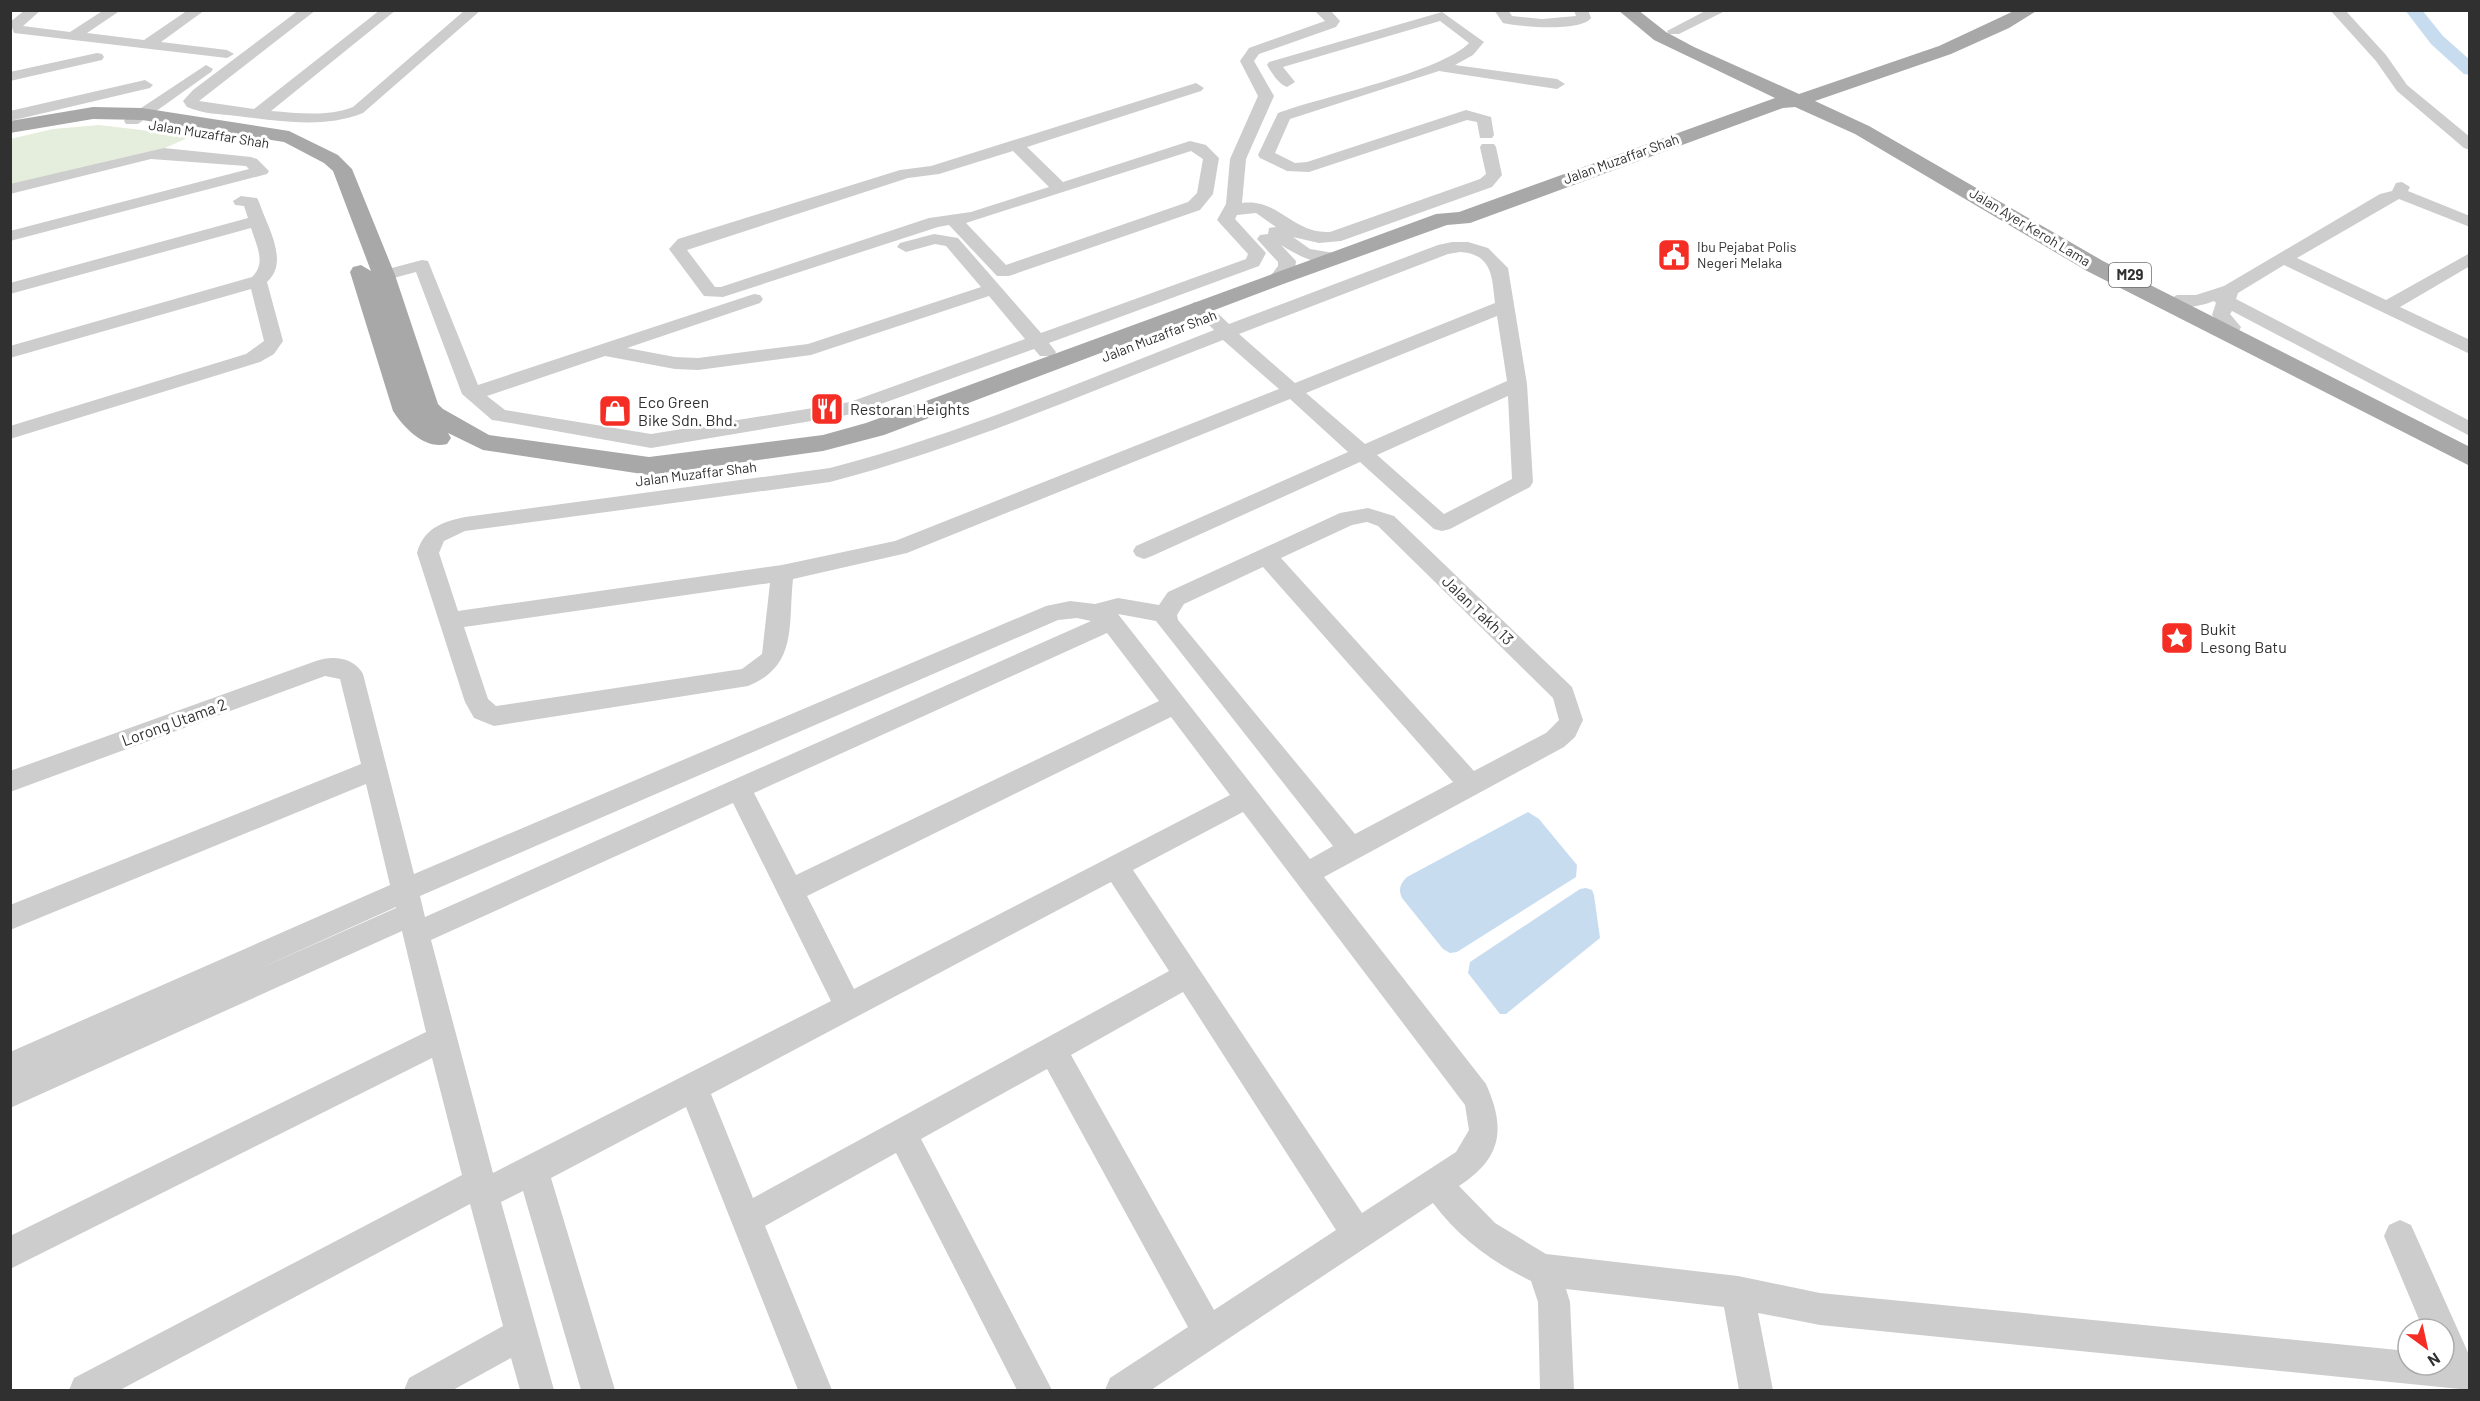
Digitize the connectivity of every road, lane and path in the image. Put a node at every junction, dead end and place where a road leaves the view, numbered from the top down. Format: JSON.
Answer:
{"nodes":[{"id":1,"x":34,"y":10,"type":"edge"},
{"id":2,"x":114,"y":10,"type":"edge"},
{"id":3,"x":198,"y":10,"type":"edge"},
{"id":4,"x":287,"y":10,"type":"edge"},
{"id":5,"x":309,"y":10,"type":"edge"},
{"id":6,"x":389,"y":10,"type":"edge"},
{"id":7,"x":474,"y":10,"type":"edge"},
{"id":8,"x":1321,"y":10,"type":"edge"},
{"id":9,"x":1501,"y":10,"type":"edge"},
{"id":10,"x":1581,"y":10,"type":"edge"},
{"id":11,"x":1626,"y":10,"type":"edge"},
{"id":12,"x":1645,"y":10,"type":"edge"},
{"id":13,"x":1679,"y":10,"type":"edge"},
{"id":14,"x":1720,"y":10,"type":"edge"},
{"id":15,"x":2030,"y":10,"type":"edge"},
{"id":16,"x":2337,"y":10,"type":"edge"},
{"id":17,"x":1695,"y":21,"type":"junction"},
{"id":18,"x":1674,"y":31,"type":"junction"},
{"id":19,"x":73,"y":36,"type":"junction"},
{"id":20,"x":147,"y":45,"type":"junction"},
{"id":21,"x":97,"y":57,"type":"dead end"},
{"id":22,"x":225,"y":62,"type":"junction"},
{"id":23,"x":1439,"y":67,"type":"junction"},
{"id":24,"x":1745,"y":73,"type":"junction"},
{"id":25,"x":10,"y":77,"type":"edge"},
{"id":26,"x":1287,"y":82,"type":"dead end"},
{"id":27,"x":1841,"y":82,"type":"junction"},
{"id":28,"x":1557,"y":84,"type":"dead end"},
{"id":29,"x":145,"y":85,"type":"dead end"},
{"id":30,"x":1196,"y":88,"type":"dead end"},
{"id":31,"x":1793,"y":97,"type":"junction"},
{"id":32,"x":1751,"y":112,"type":"junction"},
{"id":33,"x":259,"y":113,"type":"junction"},
{"id":34,"x":10,"y":116,"type":"edge"},
{"id":35,"x":137,"y":118,"type":"junction"},
{"id":36,"x":1848,"y":120,"type":"junction"},
{"id":37,"x":10,"y":127,"type":"edge"},
{"id":38,"x":1248,"y":133,"type":"junction"},
{"id":39,"x":10,"y":134,"type":"edge"},
{"id":40,"x":1274,"y":136,"type":"junction"},
{"id":41,"x":1016,"y":145,"type":"junction"},
{"id":42,"x":2469,"y":145,"type":"edge"},
{"id":43,"x":1211,"y":161,"type":"junction"},
{"id":44,"x":1237,"y":162,"type":"junction"},
{"id":45,"x":10,"y":189,"type":"edge"},
{"id":46,"x":1060,"y":189,"type":"junction"},
{"id":47,"x":241,"y":201,"type":"dead end"},
{"id":48,"x":1236,"y":207,"type":"junction"},
{"id":49,"x":1462,"y":218,"type":"junction"},
{"id":50,"x":953,"y":219,"type":"junction"},
{"id":51,"x":257,"y":221,"type":"junction"},
{"id":52,"x":2469,"y":222,"type":"edge"},
{"id":53,"x":10,"y":236,"type":"edge"},
{"id":54,"x":1334,"y":258,"type":"junction"},
{"id":55,"x":2469,"y":258,"type":"edge"},
{"id":56,"x":2285,"y":259,"type":"junction"},
{"id":57,"x":374,"y":278,"type":"junction"},
{"id":58,"x":1278,"y":278,"type":"junction"},
{"id":59,"x":258,"y":281,"type":"junction"},
{"id":60,"x":10,"y":289,"type":"edge"},
{"id":61,"x":992,"y":289,"type":"junction"},
{"id":62,"x":2224,"y":295,"type":"junction"},
{"id":63,"x":2177,"y":300,"type":"junction"},
{"id":64,"x":1505,"y":306,"type":"junction"},
{"id":65,"x":2386,"y":308,"type":"junction"},
{"id":66,"x":1212,"y":318,"type":"junction"},
{"id":67,"x":2232,"y":327,"type":"junction"},
{"id":68,"x":1038,"y":342,"type":"junction"},
{"id":69,"x":2469,"y":348,"type":"edge"},
{"id":70,"x":603,"y":350,"type":"junction"},
{"id":71,"x":10,"y":352,"type":"edge"},
{"id":72,"x":1055,"y":360,"type":"junction"},
{"id":73,"x":1516,"y":384,"type":"junction"},
{"id":74,"x":1294,"y":392,"type":"junction"},
{"id":75,"x":472,"y":394,"type":"junction"},
{"id":76,"x":2469,"y":430,"type":"edge"},
{"id":77,"x":10,"y":433,"type":"edge"},
{"id":78,"x":2469,"y":449,"type":"edge"},
{"id":79,"x":1364,"y":454,"type":"junction"},
{"id":80,"x":2469,"y":458,"type":"edge"},
{"id":81,"x":1144,"y":551,"type":"dead end"},
{"id":82,"x":1267,"y":557,"type":"junction"},
{"id":83,"x":782,"y":573,"type":"junction"},
{"id":84,"x":1165,"y":614,"type":"junction"},
{"id":85,"x":1104,"y":617,"type":"junction"},
{"id":86,"x":451,"y":621,"type":"junction"},
{"id":87,"x":1173,"y":705,"type":"junction"},
{"id":88,"x":374,"y":770,"type":"junction"},
{"id":89,"x":10,"y":782,"type":"edge"},
{"id":90,"x":1470,"y":784,"type":"junction"},
{"id":91,"x":739,"y":789,"type":"junction"},
{"id":92,"x":1245,"y":799,"type":"junction"},
{"id":93,"x":1351,"y":849,"type":"junction"},
{"id":94,"x":1116,"y":867,"type":"junction"},
{"id":95,"x":1305,"y":874,"type":"junction"},
{"id":96,"x":790,"y":891,"type":"junction"},
{"id":97,"x":412,"y":912,"type":"junction"},
{"id":98,"x":10,"y":918,"type":"edge"},
{"id":99,"x":1188,"y":975,"type":"junction"},
{"id":100,"x":848,"y":1005,"type":"junction"},
{"id":101,"x":443,"y":1038,"type":"junction"},
{"id":102,"x":1052,"y":1050,"type":"junction"},
{"id":103,"x":10,"y":1067,"type":"edge"},
{"id":104,"x":693,"y":1087,"type":"junction"},
{"id":105,"x":10,"y":1094,"type":"edge"},
{"id":106,"x":902,"y":1133,"type":"junction"},
{"id":107,"x":533,"y":1171,"type":"junction"},
{"id":108,"x":1437,"y":1183,"type":"junction"},
{"id":109,"x":482,"y":1188,"type":"junction"},
{"id":110,"x":747,"y":1219,"type":"junction"},
{"id":111,"x":1358,"y":1235,"type":"junction"},
{"id":112,"x":2400,"y":1236,"type":"dead end"},
{"id":113,"x":10,"y":1253,"type":"edge"},
{"id":114,"x":1544,"y":1270,"type":"junction"},
{"id":115,"x":1738,"y":1292,"type":"junction"},
{"id":116,"x":2435,"y":1317,"type":"edge"},
{"id":117,"x":1209,"y":1333,"type":"junction"},
{"id":118,"x":521,"y":1334,"type":"junction"},
{"id":119,"x":2456,"y":1366,"type":"edge"},
{"id":120,"x":2463,"y":1382,"type":"edge"},
{"id":121,"x":86,"y":1390,"type":"edge"},
{"id":122,"x":421,"y":1390,"type":"edge"},
{"id":123,"x":537,"y":1390,"type":"edge"},
{"id":124,"x":598,"y":1390,"type":"edge"},
{"id":125,"x":815,"y":1390,"type":"edge"},
{"id":126,"x":1035,"y":1390,"type":"edge"},
{"id":127,"x":1122,"y":1390,"type":"edge"},
{"id":128,"x":1557,"y":1390,"type":"edge"},
{"id":129,"x":1756,"y":1390,"type":"edge"}],
"edges":[{"from":1,"to":19,"type":"street"},
{"from":2,"to":19,"type":"street"},
{"from":3,"to":20,"type":"street"},
{"from":4,"to":22,"type":"street"},
{"from":5,"to":22,"type":"street"},
{"from":6,"to":33,"type":"street"},
{"from":7,"to":33,"type":"street"},
{"from":8,"to":38,"type":"street"},
{"from":9,"to":10,"type":"street"},
{"from":11,"to":24,"type":"main road","name":"Jalan Ayer Keroh Lama","number":"M29"},
{"from":12,"to":18,"type":"main road","name":"Jalan Ayer Keroh Lama","number":"M29"},
{"from":13,"to":17,"type":"street"},
{"from":14,"to":17,"type":"street"},
{"from":15,"to":27,"type":"main road","name":"Jalan Muzaffar Shah"},
{"from":16,"to":42,"type":"street"},
{"from":17,"to":18,"type":"street"},
{"from":18,"to":24,"type":"main road","name":"Jalan Ayer Keroh Lama","number":"M29"},
{"from":19,"to":20,"type":"street"},
{"from":20,"to":22,"type":"street"},
{"from":21,"to":25,"type":"street"},
{"from":22,"to":33,"type":"street"},
{"from":22,"to":35,"type":"street"},
{"from":23,"to":26,"type":"street"},
{"from":23,"to":28,"type":"street"},
{"from":23,"to":40,"type":"street"},
{"from":24,"to":27,"type":"main road"},
{"from":24,"to":31,"type":"main road","name":"Jalan Ayer Keroh Lama","number":"M29"},
{"from":24,"to":32,"type":"main road"},
{"from":27,"to":31,"type":"main road","name":"Jalan Muzaffar Shah"},
{"from":27,"to":36,"type":"main road"},
{"from":29,"to":34,"type":"street"},
{"from":30,"to":41,"type":"street"},
{"from":31,"to":32,"type":"main road","name":"Jalan Muzaffar Shah"},
{"from":31,"to":36,"type":"main road","name":"Jalan Ayer Keroh Lama","number":"M29"},
{"from":32,"to":36,"type":"main road"},
{"from":32,"to":49,"type":"main road","name":"Jalan Muzaffar Shah"},
{"from":35,"to":37,"type":"main road","name":"Jalan Muzaffar Shah"},
{"from":35,"to":39,"type":"main road","name":"Jalan Muzaffar Shah"},
{"from":35,"to":57,"type":"main road","name":"Jalan Muzaffar Shah"},
{"from":36,"to":63,"type":"main road","name":"Jalan Ayer Keroh Lama","number":"M29"},
{"from":36,"to":80,"type":"main road","name":"Jalan Ayer Keroh Lama","number":"M29"},
{"from":38,"to":40,"type":"street"},
{"from":38,"to":44,"type":"street"},
{"from":40,"to":48,"type":"street"},
{"from":41,"to":46,"type":"street"},
{"from":41,"to":50,"type":"street"},
{"from":43,"to":44,"type":"street"},
{"from":43,"to":46,"type":"street"},
{"from":43,"to":50,"type":"street"},
{"from":44,"to":48,"type":"street"},
{"from":45,"to":53,"type":"street"},
{"from":46,"to":50,"type":"street"},
{"from":47,"to":51,"type":"street"},
{"from":48,"to":54,"type":"street"},
{"from":48,"to":58,"type":"street"},
{"from":48,"to":68,"type":"street"},
{"from":49,"to":54,"type":"main road","name":"Jalan Muzaffar Shah"},
{"from":49,"to":66,"type":"main road","name":"Jalan Muzaffar Shah"},
{"from":51,"to":59,"type":"street"},
{"from":51,"to":60,"type":"street"},
{"from":52,"to":56,"type":"street"},
{"from":54,"to":58,"type":"main road","name":"Jalan Muzaffar Shah"},
{"from":55,"to":65,"type":"street"},
{"from":56,"to":62,"type":"street"},
{"from":56,"to":65,"type":"street"},
{"from":57,"to":66,"type":"main road","name":"Jalan Muzaffar Shah"},
{"from":57,"to":72,"type":"main road","name":"Jalan Muzaffar Shah"},
{"from":57,"to":75,"type":"street"},
{"from":58,"to":66,"type":"main road","name":"Jalan Muzaffar Shah"},
{"from":59,"to":71,"type":"street"},
{"from":59,"to":77,"type":"street"},
{"from":61,"to":68,"type":"street"},
{"from":61,"to":70,"type":"street"},
{"from":61,"to":70,"type":"street"},
{"from":62,"to":63,"type":"street"},
{"from":62,"to":67,"type":"street"},
{"from":62,"to":76,"type":"street"},
{"from":63,"to":67,"type":"main road","name":"Jalan Ayer Keroh Lama","number":"M29"},
{"from":64,"to":66,"type":"street"},
{"from":64,"to":73,"type":"street"},
{"from":64,"to":74,"type":"street"},
{"from":65,"to":69,"type":"street"},
{"from":66,"to":72,"type":"main road","name":"Jalan Muzaffar Shah"},
{"from":66,"to":74,"type":"street"},
{"from":66,"to":86,"type":"street"},
{"from":67,"to":78,"type":"main road","name":"Jalan Ayer Keroh Lama","number":"M29"},
{"from":68,"to":72,"type":"street"},
{"from":68,"to":75,"type":"street"},
{"from":70,"to":75,"type":"street"},
{"from":73,"to":79,"type":"street"},
{"from":73,"to":79,"type":"street"},
{"from":74,"to":79,"type":"street"},
{"from":74,"to":83,"type":"street"},
{"from":79,"to":81,"type":"street"},
{"from":82,"to":84,"type":"street"},
{"from":82,"to":90,"type":"street"},
{"from":82,"to":90,"type":"street","name":"Jalan Takh 13"},
{"from":83,"to":86,"type":"street"},
{"from":83,"to":86,"type":"street"},
{"from":84,"to":85,"type":"street"},
{"from":84,"to":93,"type":"street"},
{"from":85,"to":87,"type":"street"},
{"from":85,"to":91,"type":"street"},
{"from":85,"to":97,"type":"street"},
{"from":87,"to":92,"type":"street"},
{"from":87,"to":96,"type":"street"},
{"from":88,"to":89,"type":"street","name":"Lorong Utama 2"},
{"from":88,"to":97,"type":"street"},
{"from":88,"to":98,"type":"street"},
{"from":90,"to":93,"type":"street"},
{"from":91,"to":96,"type":"street"},
{"from":91,"to":97,"type":"street"},
{"from":92,"to":94,"type":"street"},
{"from":92,"to":95,"type":"street"},
{"from":93,"to":95,"type":"street"},
{"from":94,"to":99,"type":"street"},
{"from":94,"to":100,"type":"street"},
{"from":95,"to":108,"type":"street"},
{"from":96,"to":100,"type":"street"},
{"from":97,"to":101,"type":"street"},
{"from":97,"to":103,"type":"street"},
{"from":97,"to":105,"type":"street"},
{"from":99,"to":102,"type":"street"},
{"from":99,"to":111,"type":"street"},
{"from":100,"to":104,"type":"street"},
{"from":101,"to":109,"type":"street"},
{"from":101,"to":113,"type":"street"},
{"from":102,"to":106,"type":"street"},
{"from":102,"to":117,"type":"street"},
{"from":104,"to":107,"type":"street"},
{"from":104,"to":110,"type":"street"},
{"from":106,"to":110,"type":"street"},
{"from":106,"to":126,"type":"street"},
{"from":107,"to":109,"type":"street"},
{"from":107,"to":124,"type":"street"},
{"from":108,"to":111,"type":"street"},
{"from":108,"to":114,"type":"street"},
{"from":109,"to":118,"type":"street"},
{"from":109,"to":121,"type":"street"},
{"from":110,"to":125,"type":"street"},
{"from":111,"to":117,"type":"street"},
{"from":112,"to":116,"type":"street"},
{"from":114,"to":115,"type":"street"},
{"from":114,"to":128,"type":"street"},
{"from":115,"to":120,"type":"street"},
{"from":115,"to":129,"type":"street"},
{"from":117,"to":127,"type":"street"},
{"from":118,"to":122,"type":"street"},
{"from":118,"to":123,"type":"street"},
{"from":119,"to":120,"type":"street"}]}
